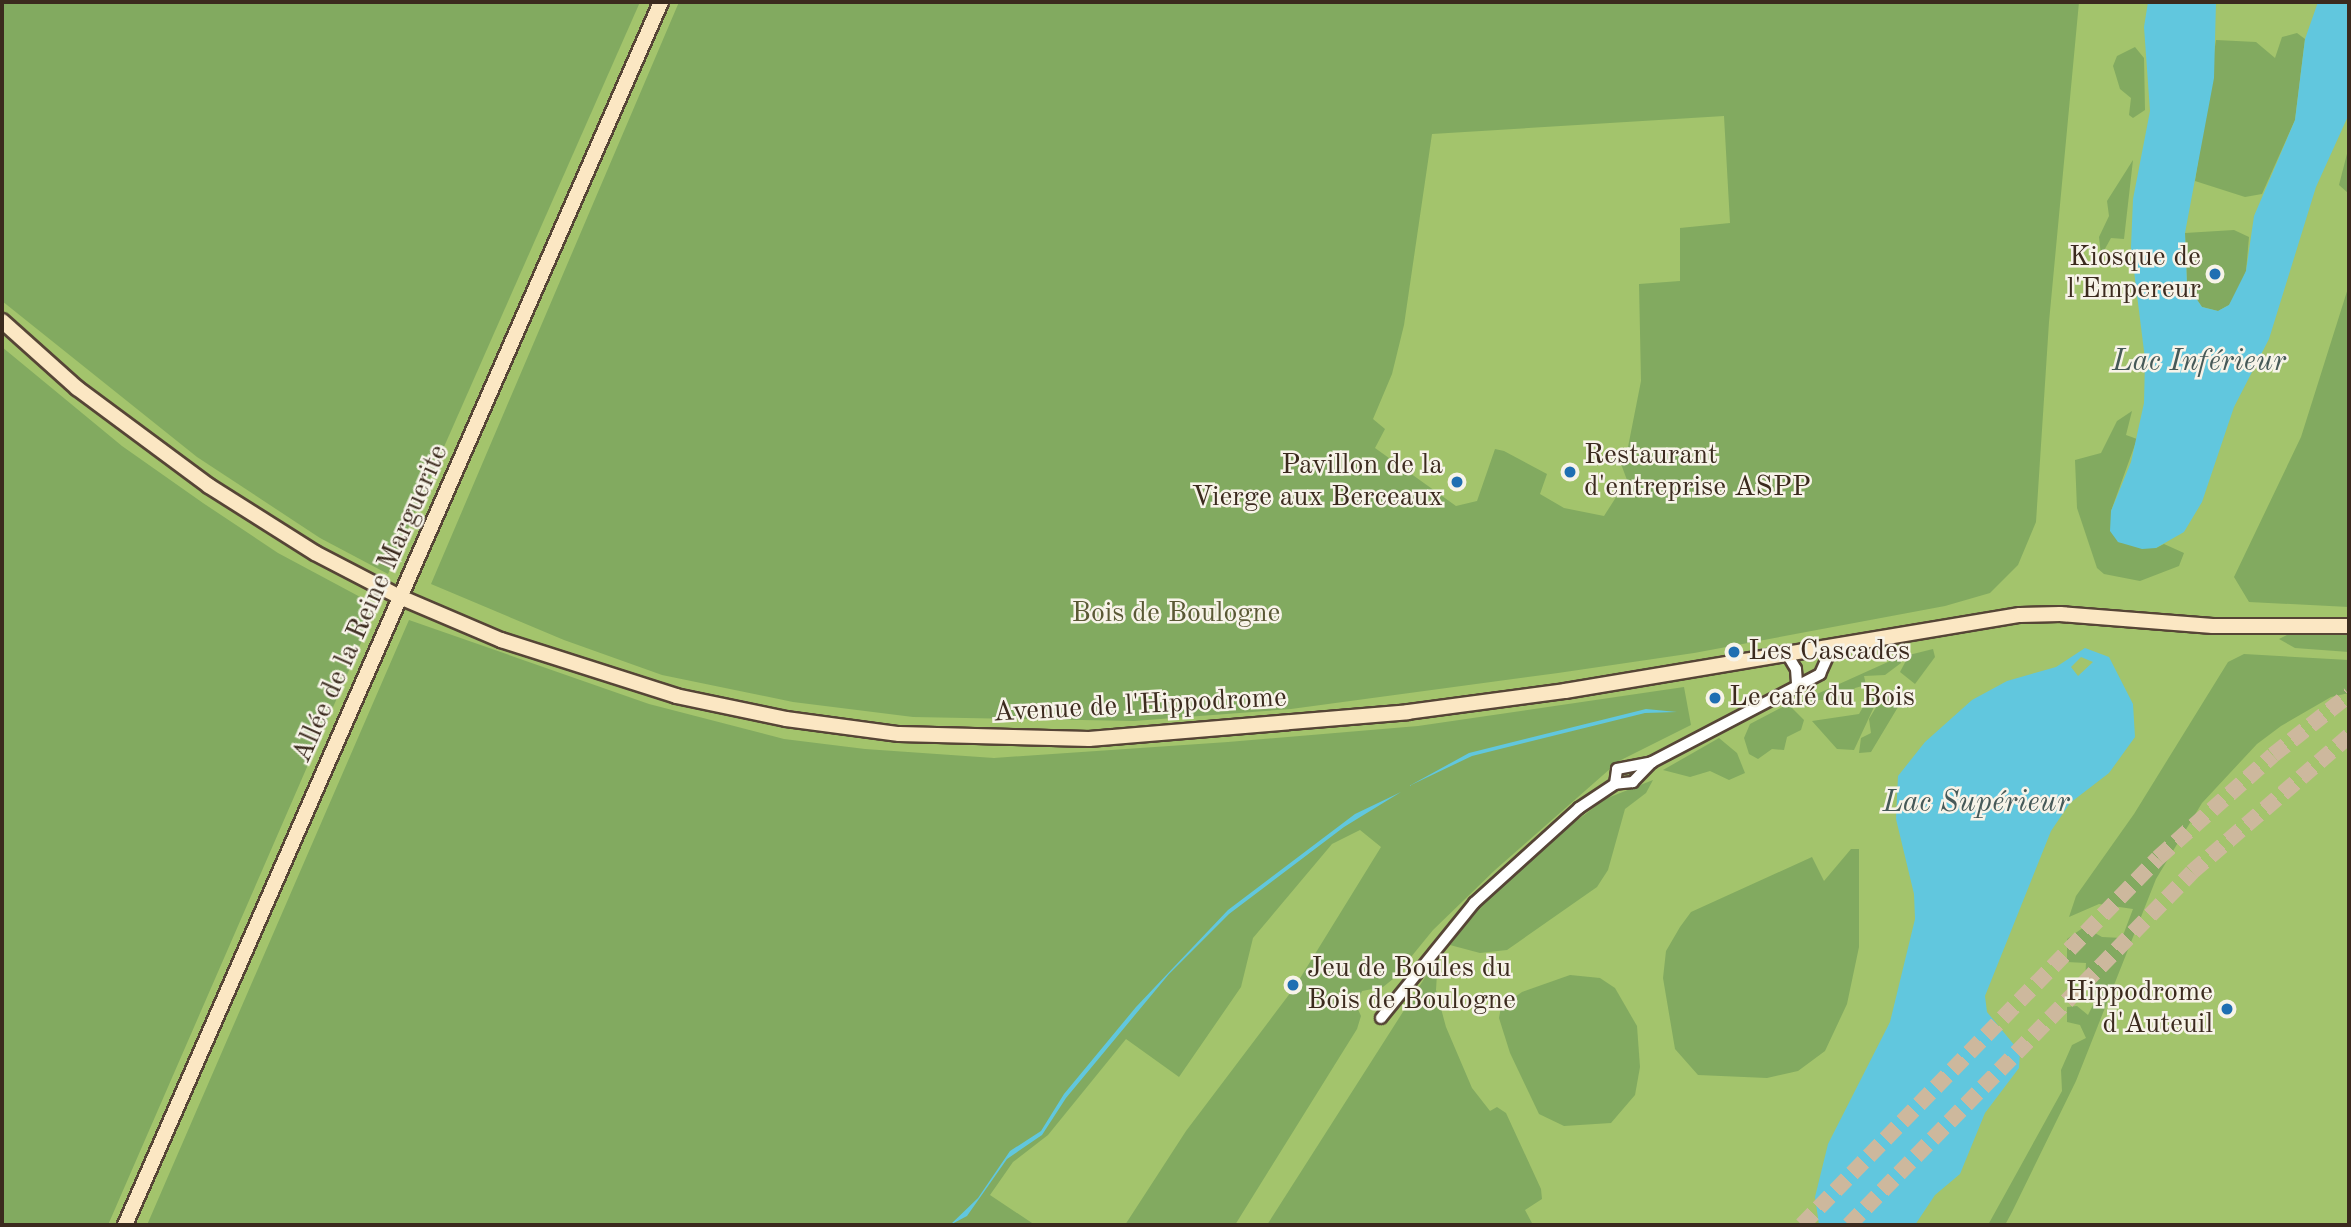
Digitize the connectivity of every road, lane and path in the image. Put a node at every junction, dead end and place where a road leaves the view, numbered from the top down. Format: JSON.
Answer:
{"nodes":[{"id":1,"x":661,"y":2,"type":"edge"},
{"id":2,"x":2,"y":321,"type":"edge"},
{"id":3,"x":400,"y":597,"type":"junction"},
{"id":4,"x":2349,"y":626,"type":"edge"},
{"id":5,"x":1832,"y":647,"type":"junction"},
{"id":6,"x":1787,"y":654,"type":"junction"},
{"id":7,"x":1797,"y":683,"type":"junction"},
{"id":8,"x":1652,"y":762,"type":"junction"},
{"id":9,"x":1615,"y":784,"type":"junction"},
{"id":10,"x":1381,"y":1018,"type":"dead end"},
{"id":11,"x":125,"y":1225,"type":"edge"}],
"edges":[{"from":1,"to":3,"type":"main road","name":"Allée de la Reine Marguerite"},
{"from":2,"to":3,"type":"main road","name":"Avenue de l'Hippodrome"},
{"from":3,"to":6,"type":"main road","name":"Avenue de l'Hippodrome"},
{"from":3,"to":11,"type":"main road","name":"Allée de la Reine Marguerite"},
{"from":4,"to":5,"type":"main road","name":"Avenue de l'Hippodrome"},
{"from":5,"to":6,"type":"main road","name":"Avenue de l'Hippodrome"},
{"from":5,"to":7,"type":"street"},
{"from":6,"to":7,"type":"street"},
{"from":7,"to":8,"type":"street"},
{"from":8,"to":9,"type":"street"},
{"from":8,"to":9,"type":"street"},
{"from":9,"to":10,"type":"street"}]}
